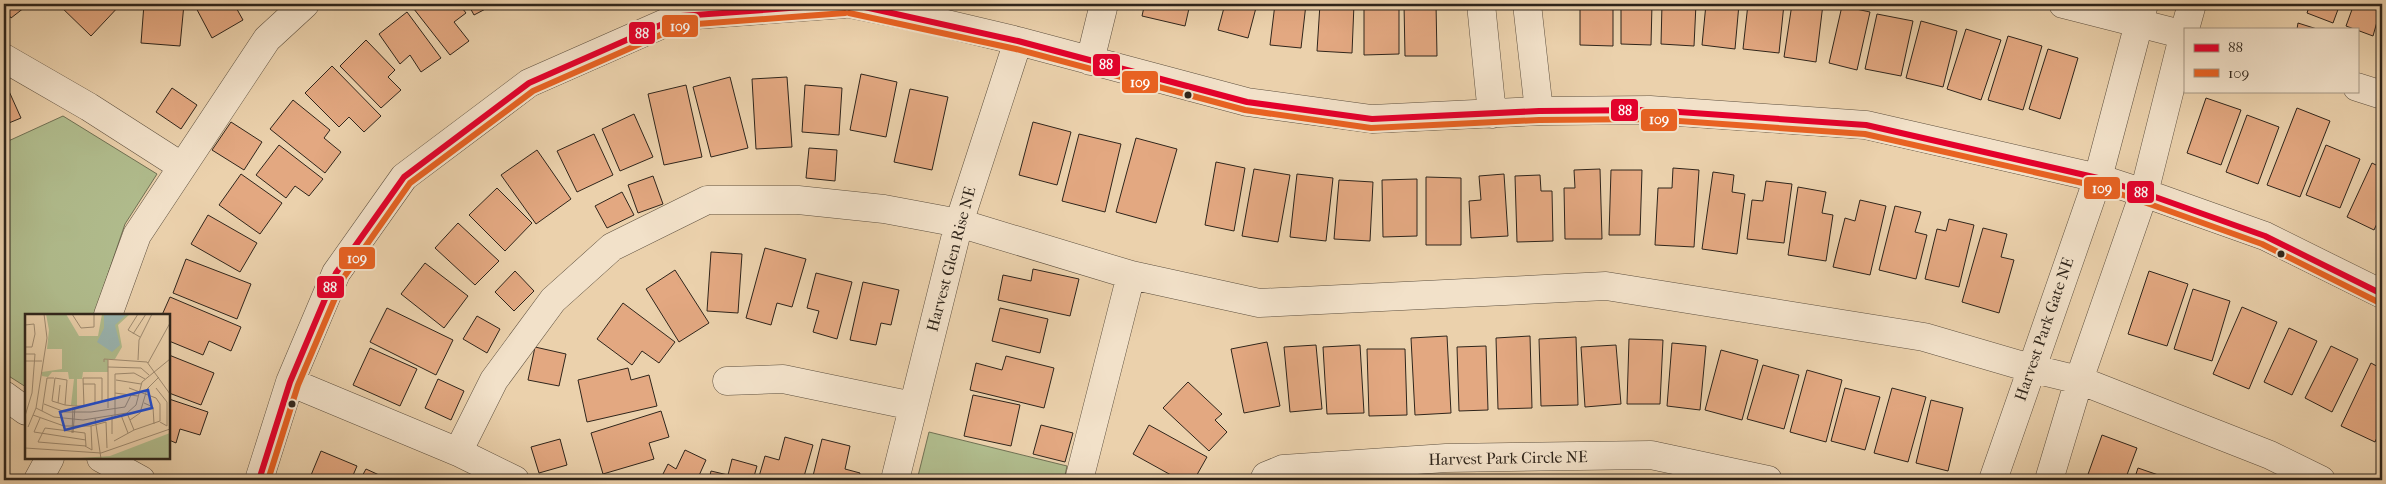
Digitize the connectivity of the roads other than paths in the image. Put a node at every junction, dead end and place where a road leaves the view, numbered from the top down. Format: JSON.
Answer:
{"nodes":[{"id":1,"x":305,"y":4,"type":"edge"},
{"id":2,"x":844,"y":4,"type":"edge"},
{"id":3,"x":851,"y":4,"type":"edge"},
{"id":4,"x":1104,"y":4,"type":"edge"},
{"id":5,"x":1481,"y":4,"type":"edge"},
{"id":6,"x":1527,"y":4,"type":"edge"},
{"id":7,"x":2063,"y":4,"type":"edge"},
{"id":8,"x":2192,"y":4,"type":"edge"},
{"id":9,"x":680,"y":10,"type":"edge"},
{"id":10,"x":2142,"y":13,"type":"edge"},
{"id":11,"x":2185,"y":28,"type":"edge"},
{"id":12,"x":2184,"y":32,"type":"edge"},
{"id":13,"x":1018,"y":41,"type":"junction"},
{"id":14,"x":4,"y":58,"type":"edge"},
{"id":15,"x":1090,"y":61,"type":"junction"},
{"id":16,"x":2358,"y":87,"type":"edge"},
{"id":17,"x":2382,"y":95,"type":"edge"},
{"id":18,"x":1539,"y":111,"type":"junction"},
{"id":19,"x":1492,"y":114,"type":"junction"},
{"id":20,"x":181,"y":166,"type":"junction"},
{"id":21,"x":2098,"y":178,"type":"junction"},
{"id":22,"x":2144,"y":193,"type":"junction"},
{"id":23,"x":959,"y":223,"type":"junction"},
{"id":24,"x":1131,"y":275,"type":"junction"},
{"id":25,"x":2382,"y":294,"type":"edge"},
{"id":26,"x":108,"y":314,"type":"edge"},
{"id":27,"x":2030,"y":368,"type":"junction"},
{"id":28,"x":2079,"y":380,"type":"junction"},
{"id":29,"x":727,"y":381,"type":"dead end"},
{"id":30,"x":290,"y":382,"type":"junction"},
{"id":31,"x":4,"y":395,"type":"edge"},
{"id":32,"x":913,"y":406,"type":"junction"},
{"id":33,"x":25,"y":410,"type":"edge"},
{"id":34,"x":458,"y":452,"type":"junction"},
{"id":35,"x":49,"y":459,"type":"edge"},
{"id":36,"x":103,"y":459,"type":"edge"},
{"id":37,"x":1444,"y":469,"type":"edge"},
{"id":38,"x":1758,"y":479,"type":"edge"},
{"id":39,"x":38,"y":480,"type":"edge"},
{"id":40,"x":141,"y":480,"type":"edge"},
{"id":41,"x":259,"y":480,"type":"edge"},
{"id":42,"x":515,"y":480,"type":"edge"},
{"id":43,"x":895,"y":480,"type":"edge"},
{"id":44,"x":1079,"y":480,"type":"edge"},
{"id":45,"x":1264,"y":480,"type":"edge"},
{"id":46,"x":1993,"y":480,"type":"edge"},
{"id":47,"x":2048,"y":480,"type":"edge"},
{"id":48,"x":2321,"y":480,"type":"edge"}],
"edges":[{"from":1,"to":20,"type":"street"},
{"from":2,"to":9,"type":"street"},
{"from":3,"to":13,"type":"street"},
{"from":4,"to":15,"type":"street"},
{"from":5,"to":19,"type":"street"},
{"from":6,"to":18,"type":"street"},
{"from":7,"to":10,"type":"street"},
{"from":8,"to":11,"type":"street"},
{"from":9,"to":30,"type":"street"},
{"from":10,"to":12,"type":"street"},
{"from":10,"to":21,"type":"street","name":"Harvest Park Gate NE"},
{"from":12,"to":22,"type":"street"},
{"from":13,"to":15,"type":"street"},
{"from":13,"to":23,"type":"street","name":"Harvest Glen Rise NE"},
{"from":14,"to":20,"type":"street"},
{"from":15,"to":19,"type":"street"},
{"from":16,"to":17,"type":"street"},
{"from":18,"to":19,"type":"street"},
{"from":18,"to":21,"type":"street"},
{"from":20,"to":26,"type":"street"},
{"from":21,"to":22,"type":"street"},
{"from":21,"to":27,"type":"street","name":"Harvest Park Gate NE"},
{"from":22,"to":25,"type":"street"},
{"from":22,"to":28,"type":"street"},
{"from":23,"to":24,"type":"street"},
{"from":23,"to":32,"type":"street","name":"Harvest Glen Rise NE"},
{"from":23,"to":34,"type":"street"},
{"from":24,"to":27,"type":"street"},
{"from":24,"to":44,"type":"street"},
{"from":27,"to":28,"type":"street"},
{"from":27,"to":46,"type":"street","name":"Harvest Park Gate NE"},
{"from":28,"to":47,"type":"street"},
{"from":28,"to":48,"type":"street"},
{"from":29,"to":32,"type":"street"},
{"from":30,"to":34,"type":"street"},
{"from":30,"to":41,"type":"street"},
{"from":31,"to":33,"type":"street"},
{"from":32,"to":43,"type":"street","name":"Harvest Glen Rise NE"},
{"from":34,"to":42,"type":"street"},
{"from":35,"to":39,"type":"street"},
{"from":36,"to":40,"type":"street"},
{"from":37,"to":38,"type":"street","name":"Harvest Park Circle NE"},
{"from":37,"to":45,"type":"street","name":"Harvest Park Circle NE"}]}
